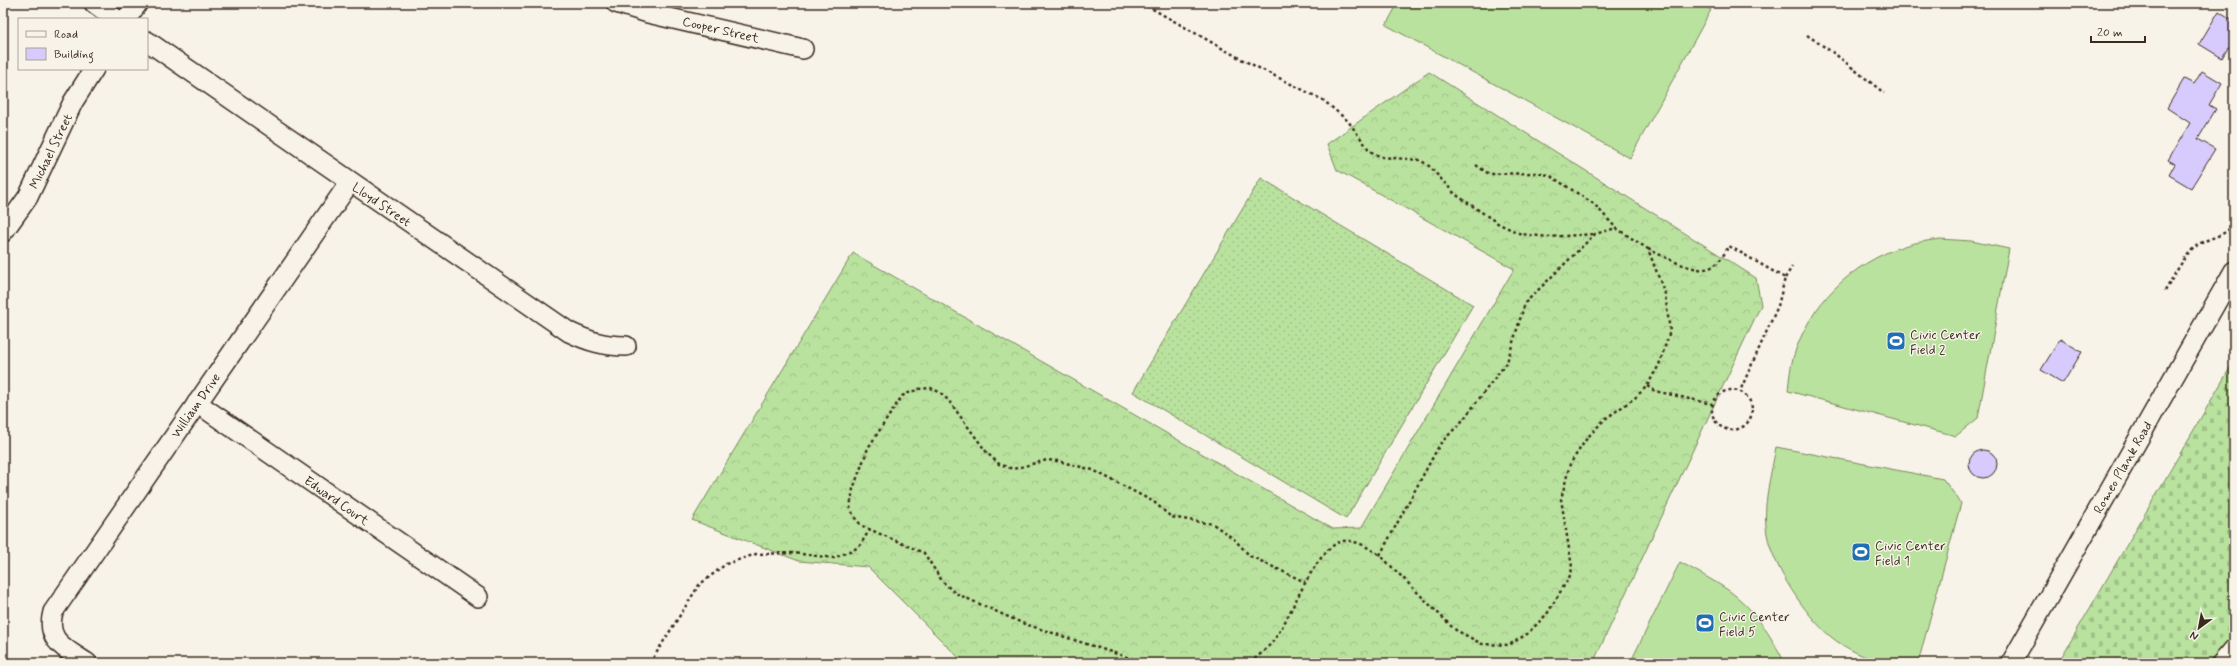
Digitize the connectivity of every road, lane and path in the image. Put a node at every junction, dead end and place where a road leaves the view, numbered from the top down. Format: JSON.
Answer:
{"nodes":[{"id":1,"x":94,"y":3,"type":"edge"},
{"id":2,"x":138,"y":3,"type":"edge"},
{"id":3,"x":616,"y":3,"type":"edge"},
{"id":4,"x":1142,"y":3,"type":"edge"},
{"id":5,"x":115,"y":18,"type":"edge"},
{"id":6,"x":127,"y":18,"type":"edge"},
{"id":7,"x":1807,"y":35,"type":"dead end"},
{"id":8,"x":148,"y":42,"type":"edge"},
{"id":9,"x":803,"y":48,"type":"dead end"},
{"id":10,"x":93,"y":70,"type":"edge"},
{"id":11,"x":1884,"y":93,"type":"dead end"},
{"id":12,"x":1476,"y":165,"type":"dead end"},
{"id":13,"x":350,"y":182,"type":"junction"},
{"id":14,"x":2234,"y":223,"type":"edge"},
{"id":15,"x":1616,"y":228,"type":"junction"},
{"id":16,"x":3,"y":232,"type":"edge"},
{"id":17,"x":1595,"y":234,"type":"junction"},
{"id":18,"x":1648,"y":249,"type":"junction"},
{"id":19,"x":1792,"y":266,"type":"dead end"},
{"id":20,"x":2234,"y":271,"type":"edge"},
{"id":21,"x":1785,"y":279,"type":"junction"},
{"id":22,"x":2165,"y":291,"type":"dead end"},
{"id":23,"x":626,"y":346,"type":"dead end"},
{"id":24,"x":1647,"y":386,"type":"junction"},
{"id":25,"x":1740,"y":391,"type":"junction"},
{"id":26,"x":197,"y":403,"type":"junction"},
{"id":27,"x":1712,"y":404,"type":"junction"},
{"id":28,"x":870,"y":529,"type":"junction"},
{"id":29,"x":1380,"y":554,"type":"junction"},
{"id":30,"x":1305,"y":582,"type":"junction"},
{"id":31,"x":478,"y":596,"type":"dead end"},
{"id":32,"x":2234,"y":649,"type":"edge"},
{"id":33,"x":87,"y":663,"type":"edge"},
{"id":34,"x":650,"y":663,"type":"edge"},
{"id":35,"x":1145,"y":663,"type":"edge"},
{"id":36,"x":1250,"y":663,"type":"edge"},
{"id":37,"x":2011,"y":663,"type":"edge"},
{"id":38,"x":2222,"y":663,"type":"edge"}],
"edges":[{"from":1,"to":5,"type":"street"},
{"from":2,"to":6,"type":"street"},
{"from":3,"to":9,"type":"street","name":"Cooper Street"},
{"from":4,"to":17,"type":"path"},
{"from":7,"to":11,"type":"path"},
{"from":8,"to":13,"type":"street","name":"Lloyd Street"},
{"from":10,"to":16,"type":"street","name":"Michael Street"},
{"from":12,"to":15,"type":"path"},
{"from":13,"to":23,"type":"street","name":"Lloyd Street"},
{"from":13,"to":26,"type":"street","name":"William Drive"},
{"from":14,"to":22,"type":"path"},
{"from":15,"to":17,"type":"path"},
{"from":15,"to":18,"type":"path"},
{"from":17,"to":29,"type":"path"},
{"from":18,"to":21,"type":"path"},
{"from":18,"to":24,"type":"path"},
{"from":19,"to":21,"type":"path"},
{"from":20,"to":37,"type":"street","name":"Romeo Plank Road"},
{"from":21,"to":25,"type":"path"},
{"from":24,"to":27,"type":"path"},
{"from":24,"to":29,"type":"path"},
{"from":25,"to":27,"type":"path"},
{"from":25,"to":27,"type":"path"},
{"from":26,"to":31,"type":"street","name":"Edward Court"},
{"from":26,"to":33,"type":"street","name":"William Drive"},
{"from":28,"to":30,"type":"path"},
{"from":28,"to":34,"type":"path"},
{"from":28,"to":35,"type":"path"},
{"from":29,"to":30,"type":"path"},
{"from":30,"to":36,"type":"path"},
{"from":32,"to":38,"type":"street"}]}
